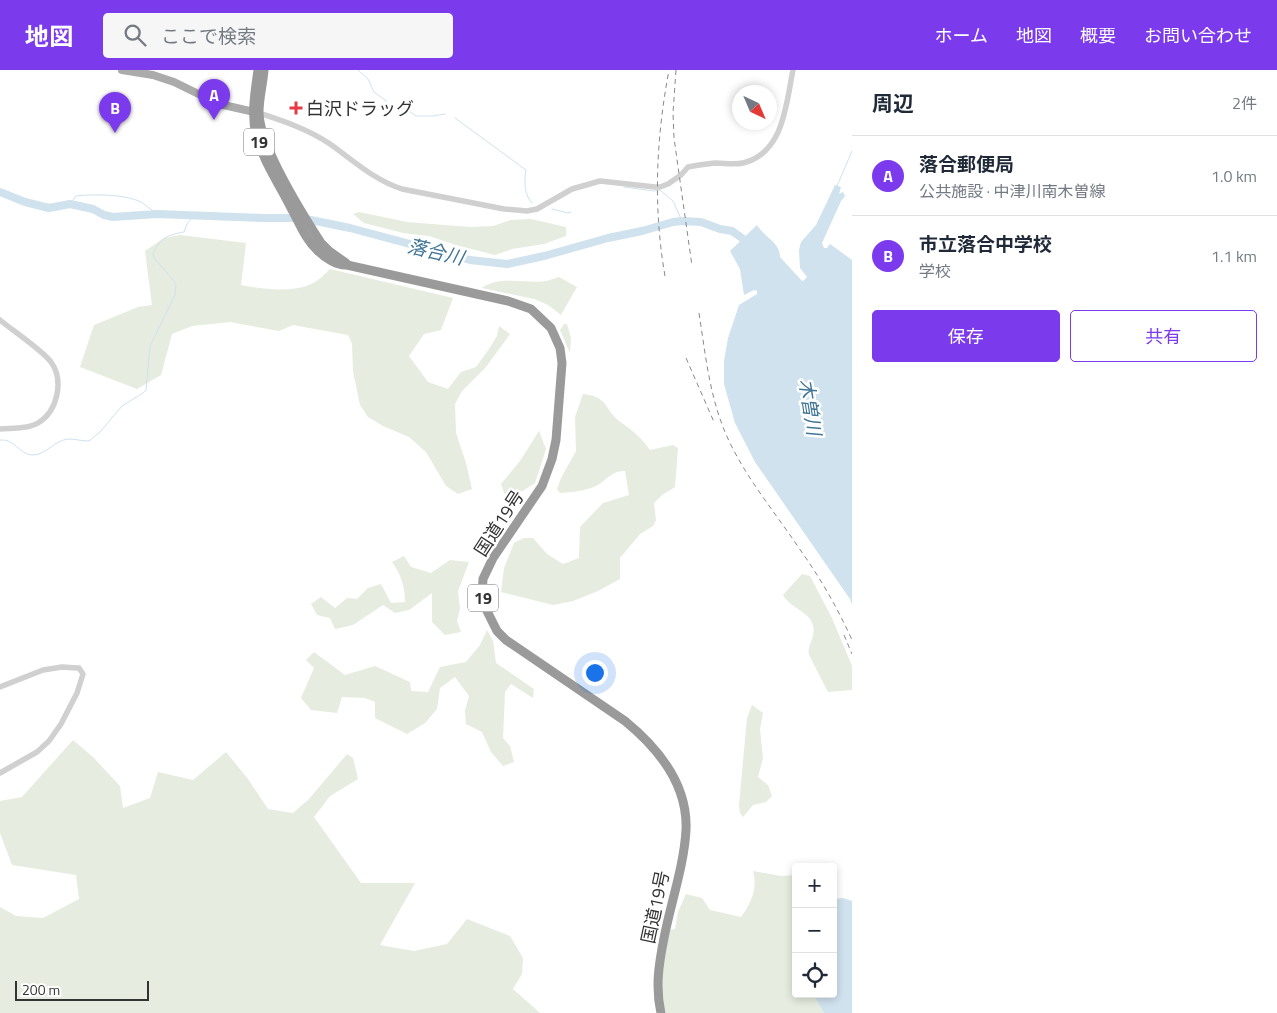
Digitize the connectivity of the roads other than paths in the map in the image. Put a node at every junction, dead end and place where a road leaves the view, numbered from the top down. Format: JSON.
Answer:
{"nodes":[{"id":1,"x":122,"y":70,"type":"edge"},
{"id":2,"x":258,"y":70,"type":"edge"},
{"id":3,"x":264,"y":70,"type":"edge"},
{"id":4,"x":793,"y":70,"type":"edge"},
{"id":5,"x":256,"y":112,"type":"junction"},
{"id":6,"x":0,"y":320,"type":"edge"},
{"id":7,"x":0,"y":429,"type":"edge"},
{"id":8,"x":0,"y":686,"type":"edge"},
{"id":9,"x":0,"y":773,"type":"edge"},
{"id":10,"x":660,"y":1013,"type":"edge"}],
"edges":[{"from":1,"to":5,"type":"main road"},
{"from":2,"to":5,"type":"highway","name":"国道19号","number":"19"},
{"from":3,"to":5,"type":"highway","name":"国道19号","number":"19"},
{"from":4,"to":5,"type":"street"},
{"from":5,"to":10,"type":"highway","name":"国道19号","number":"19"},
{"from":6,"to":7,"type":"street"},
{"from":8,"to":9,"type":"street"}]}
